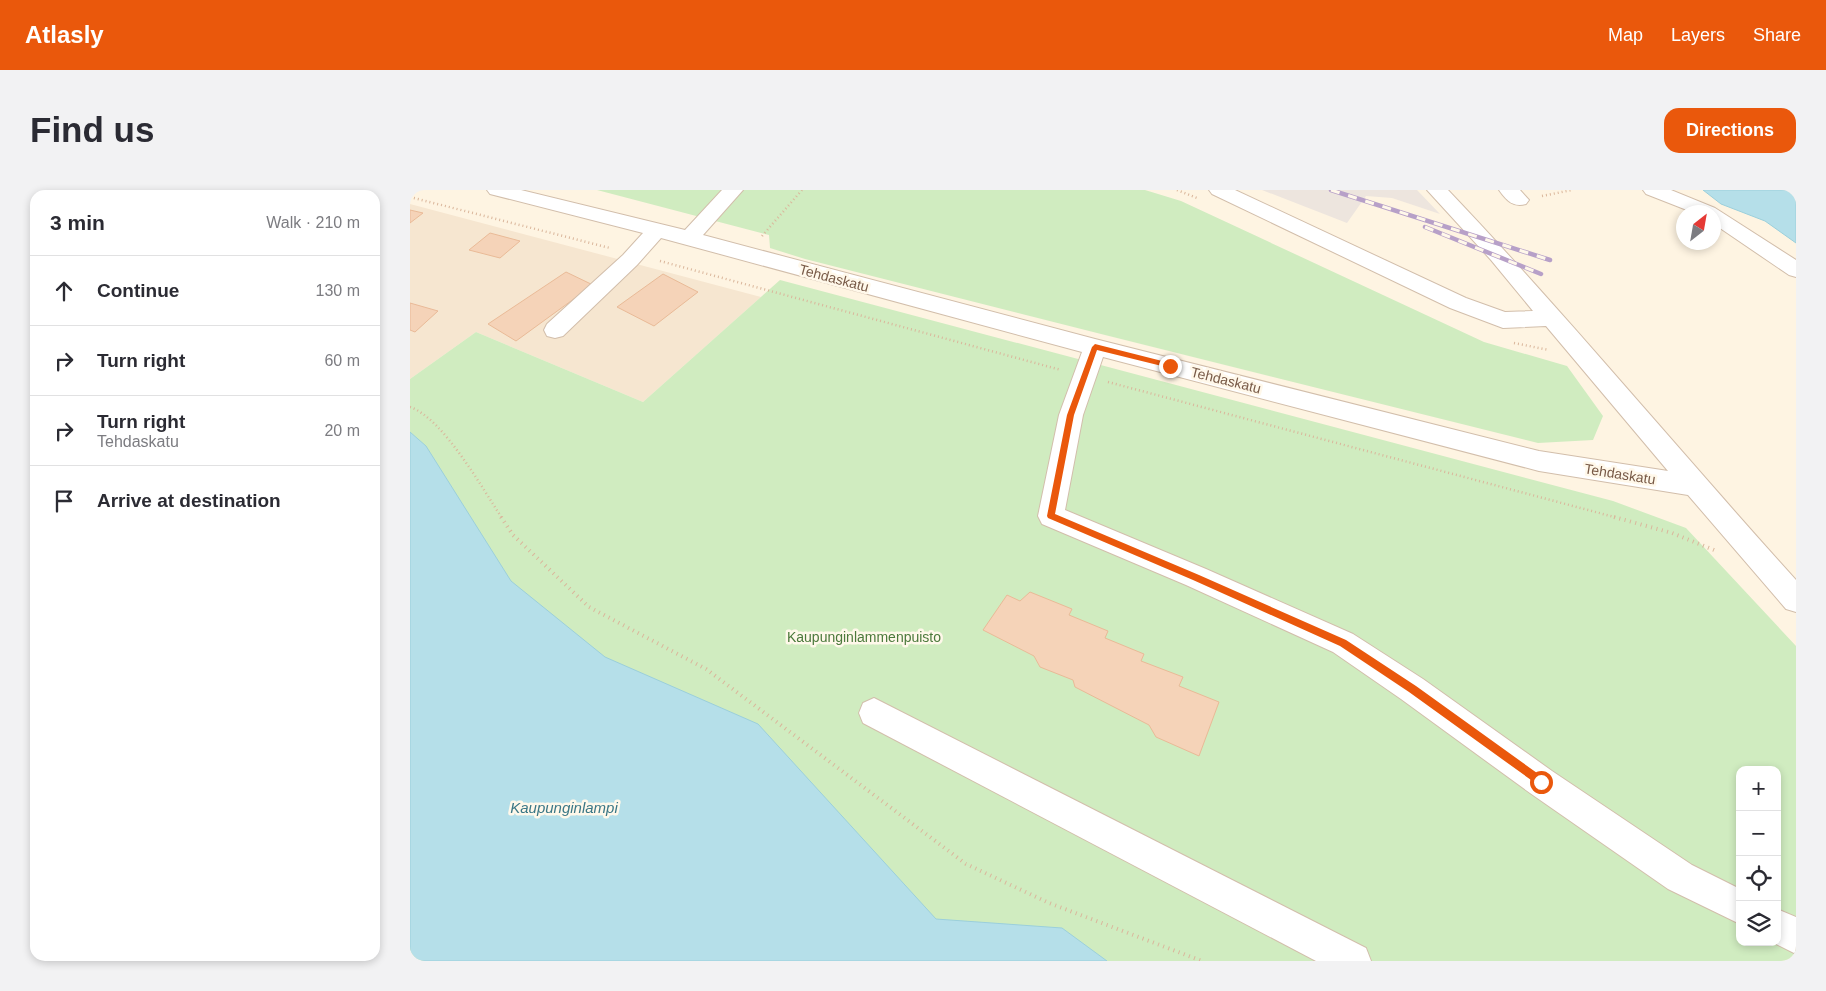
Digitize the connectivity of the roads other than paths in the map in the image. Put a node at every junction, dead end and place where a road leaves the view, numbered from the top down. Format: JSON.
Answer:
{"nodes":[{"id":1,"x":497,"y":190,"type":"edge"},
{"id":2,"x":733,"y":190,"type":"edge"},
{"id":3,"x":1219,"y":190,"type":"edge"},
{"id":4,"x":1437,"y":190,"type":"edge"},
{"id":5,"x":1653,"y":190,"type":"edge"},
{"id":6,"x":1692,"y":205,"type":"edge"},
{"id":7,"x":1721,"y":220,"type":"edge"},
{"id":8,"x":657,"y":230,"type":"junction"},
{"id":9,"x":689,"y":238,"type":"junction"},
{"id":10,"x":1796,"y":270,"type":"edge"},
{"id":11,"x":1551,"y":318,"type":"junction"},
{"id":12,"x":555,"y":330,"type":"dead end"},
{"id":13,"x":1095,"y":347,"type":"junction"},
{"id":14,"x":1695,"y":486,"type":"junction"},
{"id":15,"x":1796,"y":600,"type":"edge"},
{"id":16,"x":874,"y":713,"type":"dead end"},
{"id":17,"x":1736,"y":905,"type":"edge"},
{"id":18,"x":1781,"y":928,"type":"edge"},
{"id":19,"x":1796,"y":936,"type":"edge"},
{"id":20,"x":1354,"y":961,"type":"edge"}],
"edges":[{"from":1,"to":8,"type":"street","name":"Tehdaskatu"},
{"from":2,"to":9,"type":"street"},
{"from":3,"to":11,"type":"street"},
{"from":4,"to":11,"type":"street"},
{"from":5,"to":6,"type":"street"},
{"from":7,"to":10,"type":"street"},
{"from":8,"to":9,"type":"street","name":"Tehdaskatu"},
{"from":8,"to":12,"type":"street"},
{"from":9,"to":13,"type":"street","name":"Tehdaskatu"},
{"from":11,"to":14,"type":"street"},
{"from":13,"to":14,"type":"street","name":"Tehdaskatu"},
{"from":13,"to":17,"type":"street"},
{"from":14,"to":15,"type":"street"},
{"from":16,"to":20,"type":"street"},
{"from":18,"to":19,"type":"street"}]}
